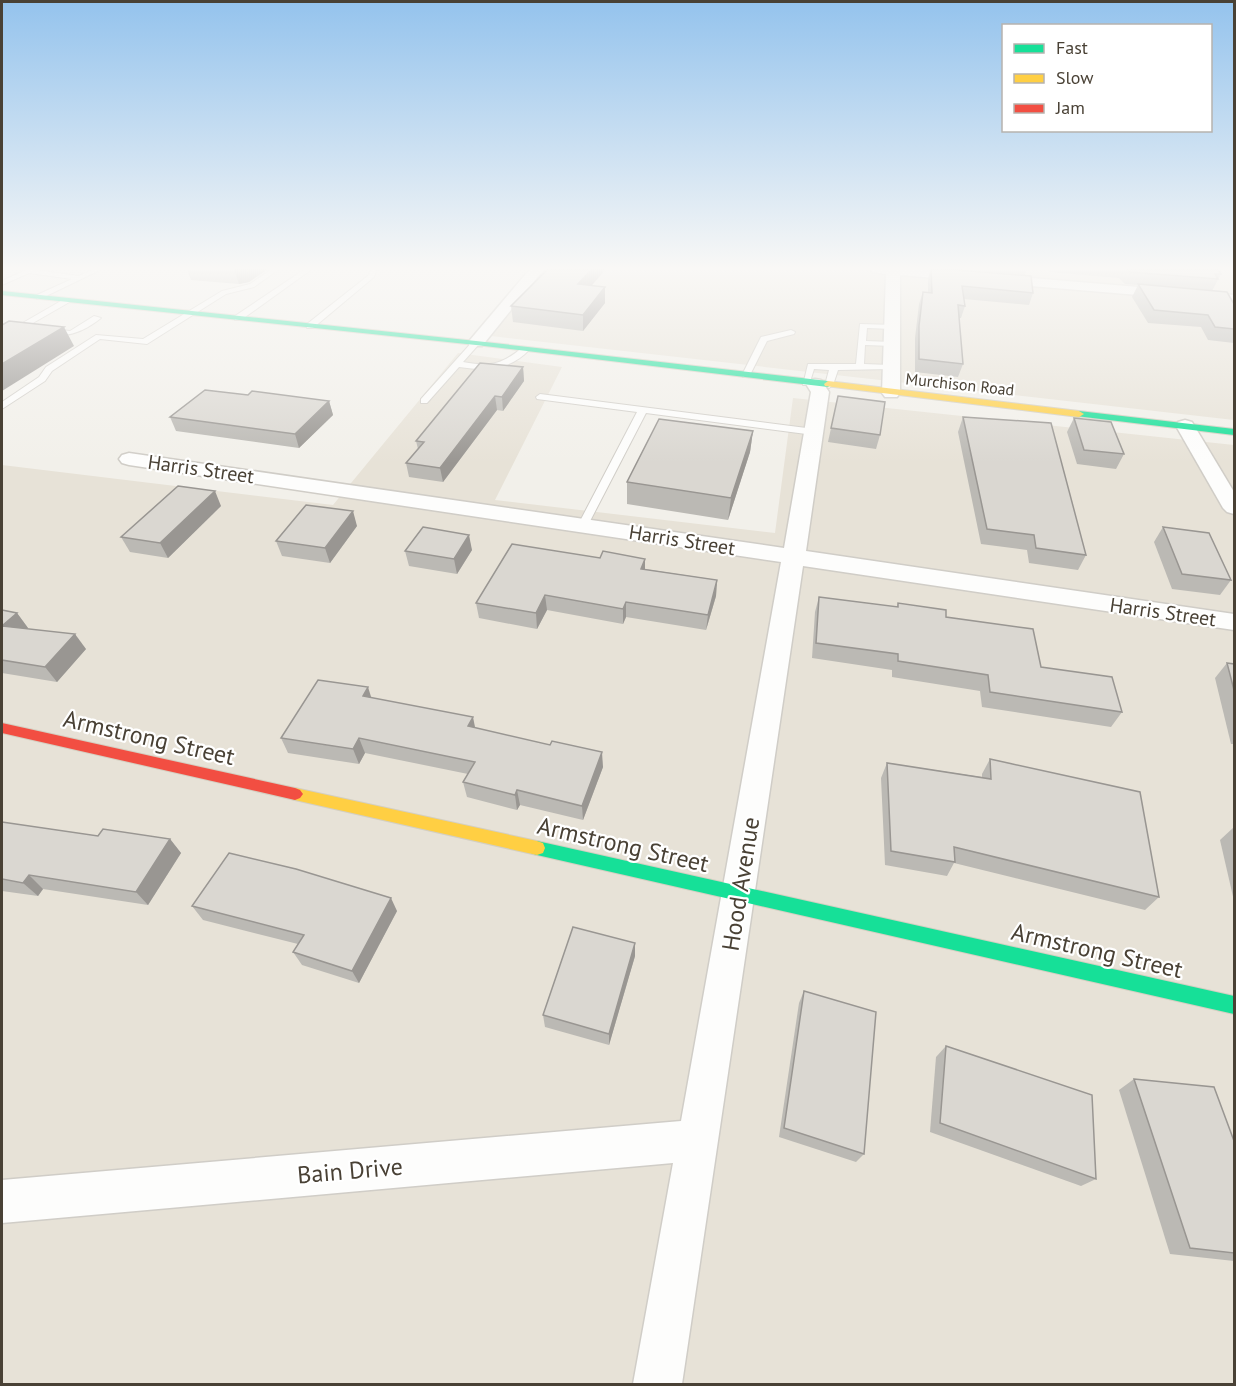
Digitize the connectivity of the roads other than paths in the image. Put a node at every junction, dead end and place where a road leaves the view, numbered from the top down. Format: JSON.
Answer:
{"nodes":[{"id":1,"x":157,"y":334,"type":"edge"},
{"id":2,"x":385,"y":334,"type":"edge"},
{"id":3,"x":484,"y":334,"type":"edge"},
{"id":4,"x":785,"y":334,"type":"edge"},
{"id":5,"x":863,"y":334,"type":"edge"},
{"id":6,"x":892,"y":334,"type":"edge"},
{"id":7,"x":476,"y":343,"type":"junction"},
{"id":8,"x":862,"y":343,"type":"junction"},
{"id":9,"x":892,"y":344,"type":"junction"},
{"id":10,"x":526,"y":349,"type":"junction"},
{"id":11,"x":457,"y":364,"type":"junction"},
{"id":12,"x":860,"y":366,"type":"junction"},
{"id":13,"x":890,"y":367,"type":"junction"},
{"id":14,"x":746,"y":375,"type":"junction"},
{"id":15,"x":821,"y":380,"type":"junction"},
{"id":16,"x":891,"y":393,"type":"junction"},
{"id":17,"x":540,"y":397,"type":"dead end"},
{"id":18,"x":424,"y":402,"type":"dead end"},
{"id":19,"x":2,"y":406,"type":"edge"},
{"id":20,"x":643,"y":410,"type":"junction"},
{"id":21,"x":1185,"y":426,"type":"junction"},
{"id":22,"x":814,"y":432,"type":"junction"},
{"id":23,"x":1234,"y":432,"type":"edge"},
{"id":24,"x":129,"y":459,"type":"dead end"},
{"id":25,"x":1234,"y":507,"type":"edge"},
{"id":26,"x":583,"y":525,"type":"junction"},
{"id":27,"x":793,"y":557,"type":"junction"},
{"id":28,"x":1234,"y":622,"type":"edge"},
{"id":29,"x":2,"y":728,"type":"edge"},
{"id":30,"x":740,"y":894,"type":"junction"},
{"id":31,"x":1234,"y":1005,"type":"edge"},
{"id":32,"x":699,"y":1140,"type":"junction"},
{"id":33,"x":2,"y":1202,"type":"edge"},
{"id":34,"x":658,"y":1384,"type":"edge"}],
"edges":[{"from":1,"to":19,"type":"lane"},
{"from":2,"to":7,"type":"main road","name":"Murchison Road"},
{"from":3,"to":7,"type":"street"},
{"from":4,"to":14,"type":"lane"},
{"from":5,"to":8,"type":"lane"},
{"from":6,"to":9,"type":"street"},
{"from":7,"to":10,"type":"main road","name":"Murchison Road"},
{"from":7,"to":11,"type":"lane"},
{"from":8,"to":9,"type":"lane"},
{"from":8,"to":12,"type":"lane"},
{"from":9,"to":13,"type":"street"},
{"from":10,"to":11,"type":"lane"},
{"from":10,"to":14,"type":"main road","name":"Murchison Road"},
{"from":11,"to":18,"type":"lane"},
{"from":12,"to":13,"type":"lane"},
{"from":12,"to":15,"type":"lane"},
{"from":13,"to":16,"type":"street"},
{"from":14,"to":15,"type":"main road","name":"Murchison Road"},
{"from":15,"to":16,"type":"main road","name":"Murchison Road"},
{"from":15,"to":22,"type":"street","name":"Hood Avenue"},
{"from":16,"to":21,"type":"main road","name":"Murchison Road"},
{"from":17,"to":20,"type":"lane"},
{"from":20,"to":22,"type":"lane"},
{"from":20,"to":26,"type":"lane"},
{"from":21,"to":23,"type":"main road","name":"Murchison Road"},
{"from":21,"to":25,"type":"street"},
{"from":22,"to":27,"type":"street","name":"Hood Avenue"},
{"from":24,"to":26,"type":"street","name":"Harris Street"},
{"from":26,"to":27,"type":"street","name":"Harris Street"},
{"from":27,"to":28,"type":"street","name":"Harris Street"},
{"from":27,"to":30,"type":"street","name":"Hood Avenue"},
{"from":29,"to":30,"type":"main road","name":"Armstrong Street"},
{"from":30,"to":31,"type":"main road","name":"Armstrong Street"},
{"from":30,"to":32,"type":"street","name":"Hood Avenue"},
{"from":32,"to":33,"type":"street","name":"Bain Drive"},
{"from":32,"to":34,"type":"street","name":"Hood Avenue"}]}
